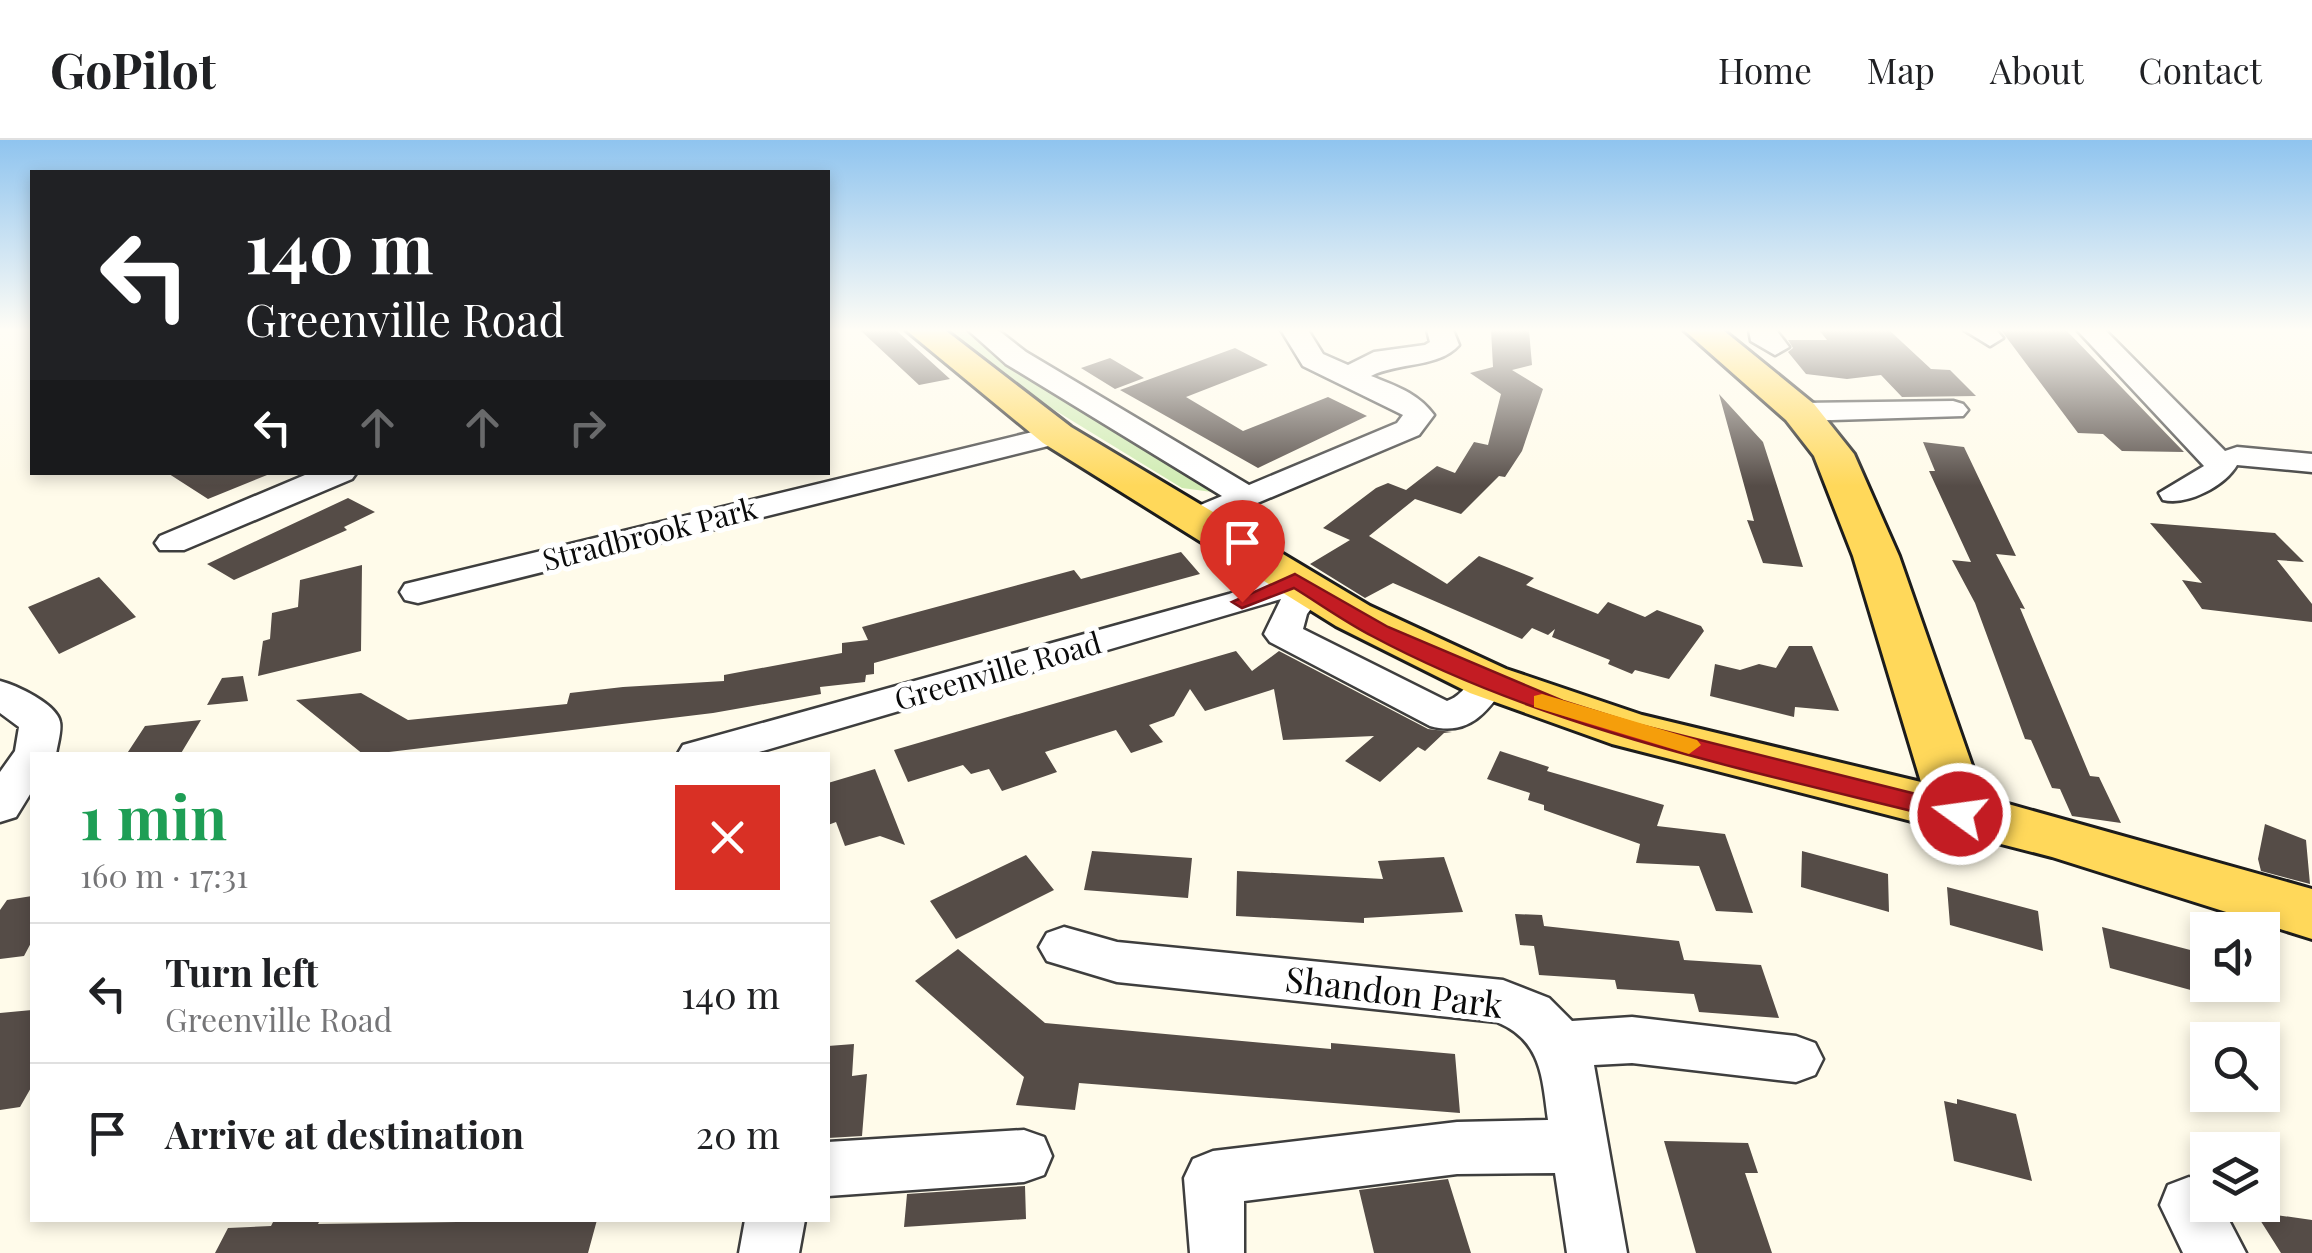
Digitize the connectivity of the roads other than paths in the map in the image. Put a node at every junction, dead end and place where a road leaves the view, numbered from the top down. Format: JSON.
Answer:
{"nodes":[{"id":1,"x":990,"y":382,"type":"edge"},
{"id":2,"x":1056,"y":382,"type":"edge"},
{"id":3,"x":1362,"y":382,"type":"edge"},
{"id":4,"x":1764,"y":382,"type":"edge"},
{"id":5,"x":2141,"y":382,"type":"edge"},
{"id":6,"x":1953,"y":410,"type":"dead end"},
{"id":7,"x":1800,"y":412,"type":"junction"},
{"id":8,"x":1057,"y":434,"type":"junction"},
{"id":9,"x":2237,"y":456,"type":"dead end"},
{"id":10,"x":2312,"y":463,"type":"edge"},
{"id":11,"x":319,"y":476,"type":"edge"},
{"id":12,"x":2175,"y":493,"type":"dead end"},
{"id":13,"x":1245,"y":496,"type":"junction"},
{"id":14,"x":1198,"y":518,"type":"junction"},
{"id":15,"x":172,"y":543,"type":"dead end"},
{"id":16,"x":1302,"y":584,"type":"junction"},
{"id":17,"x":418,"y":592,"type":"dead end"},
{"id":18,"x":0,"y":694,"type":"edge"},
{"id":19,"x":772,"y":746,"type":"edge"},
{"id":20,"x":35,"y":752,"type":"edge"},
{"id":21,"x":723,"y":752,"type":"edge"},
{"id":22,"x":30,"y":763,"type":"edge"},
{"id":23,"x":0,"y":806,"type":"edge"},
{"id":24,"x":1960,"y":814,"type":"junction"},
{"id":25,"x":2312,"y":914,"type":"edge"},
{"id":26,"x":1064,"y":946,"type":"dead end"},
{"id":27,"x":1560,"y":1045,"type":"junction"},
{"id":28,"x":1796,"y":1058,"type":"dead end"},
{"id":29,"x":1579,"y":1146,"type":"junction"},
{"id":30,"x":1024,"y":1156,"type":"dead end"},
{"id":31,"x":830,"y":1169,"type":"edge"},
{"id":32,"x":774,"y":1222,"type":"edge"},
{"id":33,"x":1218,"y":1245,"type":"dead end"},
{"id":34,"x":769,"y":1253,"type":"edge"},
{"id":35,"x":1597,"y":1253,"type":"edge"}],
"edges":[{"from":1,"to":8,"type":"main road"},
{"from":2,"to":13,"type":"street"},
{"from":3,"to":13,"type":"street"},
{"from":4,"to":7,"type":"main road"},
{"from":5,"to":12,"type":"street"},
{"from":6,"to":7,"type":"street"},
{"from":7,"to":24,"type":"main road"},
{"from":8,"to":14,"type":"main road"},
{"from":8,"to":17,"type":"street","name":"Stradbrook Park"},
{"from":9,"to":10,"type":"street"},
{"from":11,"to":15,"type":"street"},
{"from":13,"to":14,"type":"street"},
{"from":14,"to":16,"type":"main road"},
{"from":16,"to":19,"type":"street","name":"Greenville Road"},
{"from":16,"to":24,"type":"main road"},
{"from":18,"to":20,"type":"street"},
{"from":19,"to":21,"type":"street","name":"Greenville Road"},
{"from":22,"to":23,"type":"street"},
{"from":24,"to":25,"type":"main road"},
{"from":26,"to":27,"type":"street","name":"Shandon Park"},
{"from":27,"to":28,"type":"street"},
{"from":27,"to":29,"type":"street"},
{"from":29,"to":33,"type":"street"},
{"from":29,"to":35,"type":"street"},
{"from":30,"to":31,"type":"street"},
{"from":32,"to":34,"type":"street"}]}
